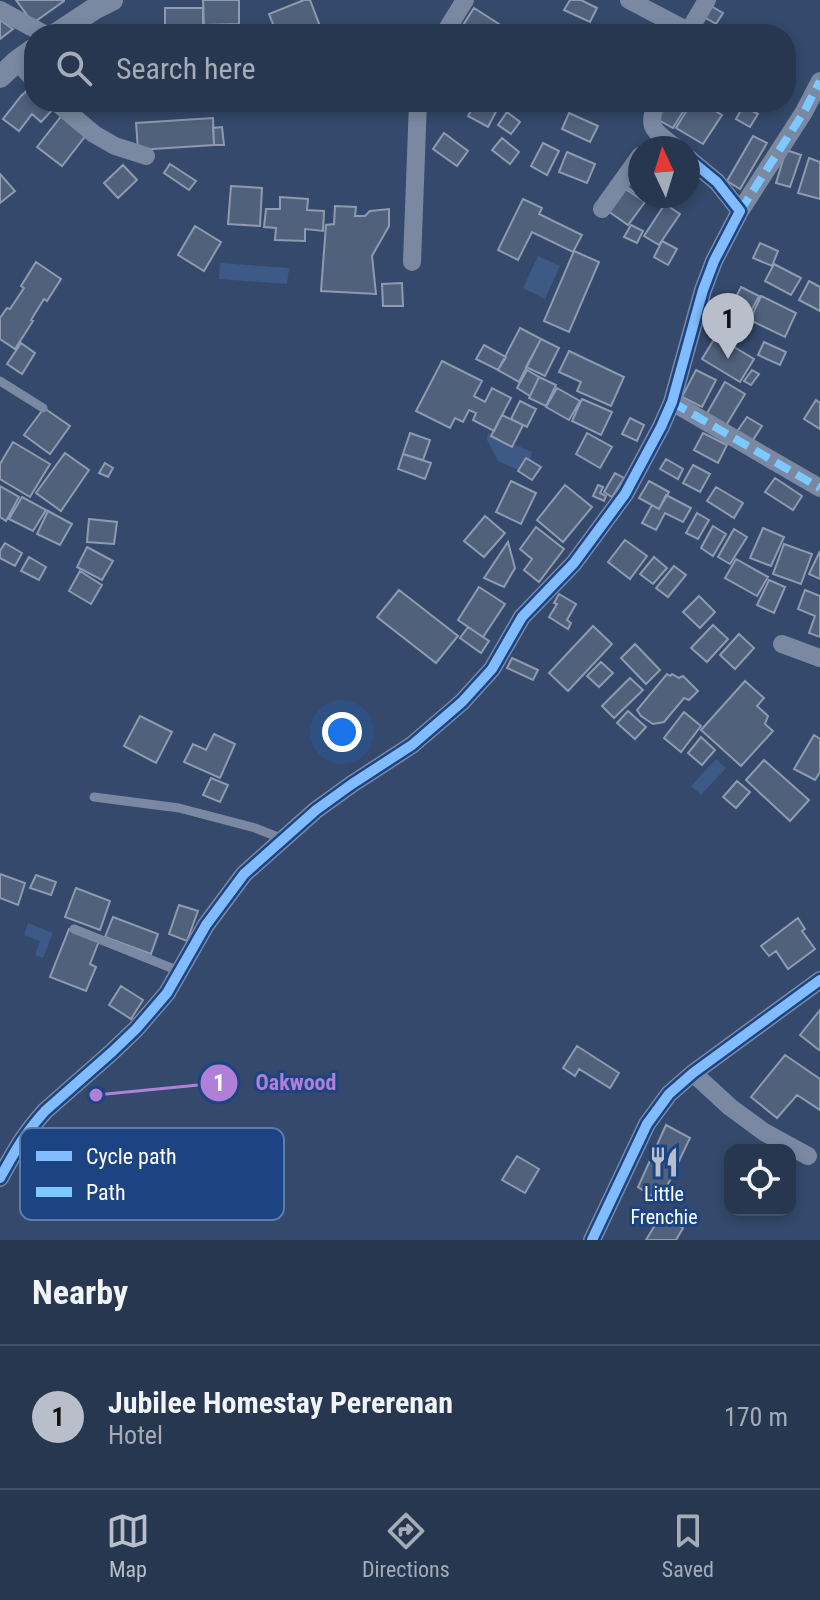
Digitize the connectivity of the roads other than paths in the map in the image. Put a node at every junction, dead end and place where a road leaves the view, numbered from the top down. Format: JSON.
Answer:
{"nodes":[{"id":1,"x":112,"y":0,"type":"edge"},
{"id":2,"x":465,"y":0,"type":"edge"},
{"id":3,"x":629,"y":0,"type":"edge"},
{"id":4,"x":707,"y":0,"type":"edge"},
{"id":5,"x":0,"y":10,"type":"edge"},
{"id":6,"x":26,"y":24,"type":"edge"},
{"id":7,"x":71,"y":24,"type":"edge"},
{"id":8,"x":450,"y":24,"type":"edge"},
{"id":9,"x":673,"y":24,"type":"edge"},
{"id":10,"x":693,"y":24,"type":"edge"},
{"id":11,"x":24,"y":57,"type":"edge"},
{"id":12,"x":0,"y":77,"type":"edge"},
{"id":13,"x":820,"y":81,"type":"edge"},
{"id":14,"x":68,"y":112,"type":"edge"},
{"id":15,"x":418,"y":112,"type":"edge"},
{"id":16,"x":652,"y":112,"type":"edge"},
{"id":17,"x":651,"y":136,"type":"edge"},
{"id":18,"x":146,"y":156,"type":"dead end"},
{"id":19,"x":700,"y":168,"type":"edge"},
{"id":20,"x":628,"y":173,"type":"edge"},
{"id":21,"x":602,"y":209,"type":"dead end"},
{"id":22,"x":740,"y":211,"type":"junction"},
{"id":23,"x":412,"y":262,"type":"dead end"},
{"id":24,"x":0,"y":381,"type":"edge"},
{"id":25,"x":672,"y":402,"type":"junction"},
{"id":26,"x":43,"y":408,"type":"dead end"},
{"id":27,"x":820,"y":488,"type":"edge"},
{"id":28,"x":782,"y":644,"type":"dead end"},
{"id":29,"x":820,"y":658,"type":"edge"},
{"id":30,"x":94,"y":797,"type":"dead end"},
{"id":31,"x":283,"y":839,"type":"junction"},
{"id":32,"x":74,"y":929,"type":"dead end"},
{"id":33,"x":179,"y":971,"type":"junction"},
{"id":34,"x":820,"y":980,"type":"edge"},
{"id":35,"x":693,"y":1073,"type":"junction"},
{"id":36,"x":30,"y":1128,"type":"edge"},
{"id":37,"x":20,"y":1141,"type":"edge"},
{"id":38,"x":808,"y":1156,"type":"dead end"},
{"id":39,"x":0,"y":1178,"type":"edge"},
{"id":40,"x":598,"y":1238,"type":"edge"}],
"edges":[{"from":1,"to":7,"type":"street"},
{"from":2,"to":8,"type":"street"},
{"from":3,"to":9,"type":"street"},
{"from":4,"to":10,"type":"street"},
{"from":5,"to":6,"type":"street"},
{"from":11,"to":12,"type":"street"},
{"from":13,"to":22,"type":"street"},
{"from":14,"to":18,"type":"street"},
{"from":15,"to":23,"type":"street"},
{"from":16,"to":17,"type":"street"},
{"from":19,"to":22,"type":"street"},
{"from":20,"to":21,"type":"street"},
{"from":22,"to":25,"type":"street"},
{"from":24,"to":26,"type":"lane"},
{"from":25,"to":27,"type":"street"},
{"from":25,"to":31,"type":"street"},
{"from":28,"to":29,"type":"street"},
{"from":30,"to":31,"type":"lane"},
{"from":31,"to":33,"type":"street"},
{"from":32,"to":33,"type":"lane"},
{"from":33,"to":36,"type":"street"},
{"from":34,"to":35,"type":"street"},
{"from":35,"to":38,"type":"street"},
{"from":35,"to":40,"type":"street"},
{"from":37,"to":39,"type":"street"}]}
